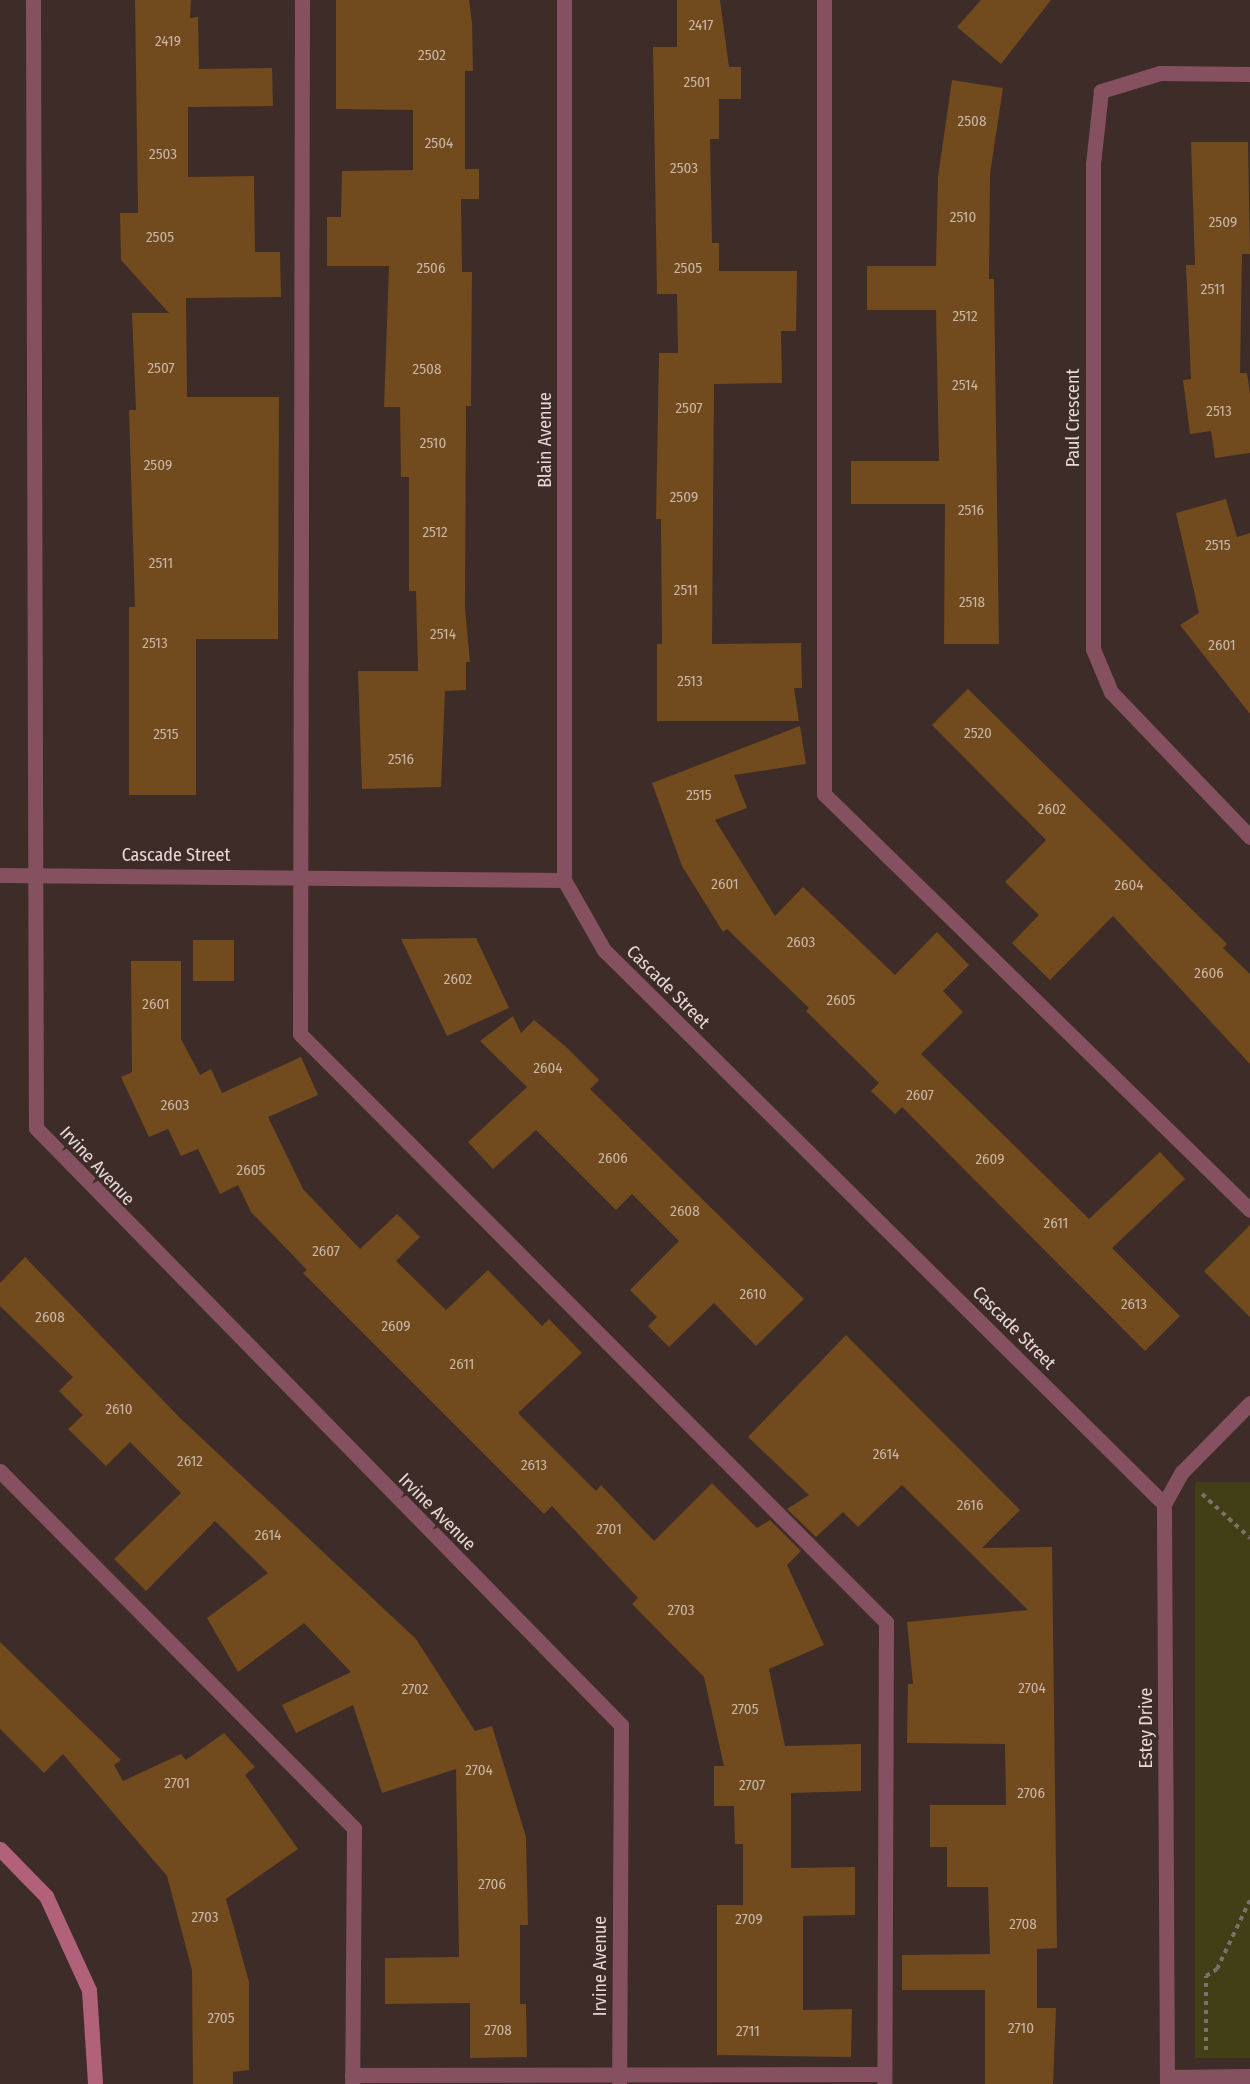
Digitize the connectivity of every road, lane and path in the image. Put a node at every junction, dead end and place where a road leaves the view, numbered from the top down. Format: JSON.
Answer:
{"nodes":[{"id":1,"x":33,"y":0,"type":"edge"},
{"id":2,"x":302,"y":0,"type":"edge"},
{"id":3,"x":564,"y":0,"type":"edge"},
{"id":4,"x":824,"y":0,"type":"edge"},
{"id":5,"x":1250,"y":74,"type":"edge"},
{"id":6,"x":1250,"y":837,"type":"edge"},
{"id":7,"x":33,"y":874,"type":"junction"},
{"id":8,"x":304,"y":874,"type":"junction"},
{"id":9,"x":0,"y":875,"type":"edge"},
{"id":10,"x":564,"y":880,"type":"junction"},
{"id":11,"x":1250,"y":1210,"type":"edge"},
{"id":12,"x":1250,"y":1404,"type":"edge"},
{"id":13,"x":0,"y":1471,"type":"edge"},
{"id":14,"x":1182,"y":1472,"type":"junction"},
{"id":15,"x":1164,"y":1504,"type":"junction"},
{"id":16,"x":1250,"y":1538,"type":"edge"},
{"id":17,"x":0,"y":1849,"type":"edge"},
{"id":18,"x":1250,"y":1900,"type":"edge"},
{"id":19,"x":1250,"y":2076,"type":"edge"},
{"id":20,"x":1206,"y":2077,"type":"junction"},
{"id":21,"x":352,"y":2079,"type":"edge"},
{"id":22,"x":619,"y":2079,"type":"edge"},
{"id":23,"x":884,"y":2079,"type":"edge"},
{"id":24,"x":1167,"y":2081,"type":"edge"},
{"id":25,"x":95,"y":2084,"type":"edge"}],
"edges":[{"from":1,"to":7,"type":"street","name":"Irvine Avenue"},
{"from":2,"to":8,"type":"street"},
{"from":3,"to":10,"type":"street","name":"Blain Avenue"},
{"from":4,"to":11,"type":"street"},
{"from":5,"to":6,"type":"street","name":"Paul Crescent"},
{"from":7,"to":8,"type":"street","name":"Cascade Street"},
{"from":7,"to":9,"type":"street","name":"Cascade Street"},
{"from":7,"to":22,"type":"street","name":"Irvine Avenue"},
{"from":8,"to":10,"type":"street","name":"Cascade Street"},
{"from":8,"to":23,"type":"street"},
{"from":10,"to":15,"type":"street","name":"Cascade Street"},
{"from":12,"to":14,"type":"street","name":"Estey Drive"},
{"from":13,"to":21,"type":"street"},
{"from":14,"to":15,"type":"street","name":"Estey Drive"},
{"from":14,"to":16,"type":"path"},
{"from":15,"to":24,"type":"street","name":"Estey Drive"},
{"from":17,"to":25,"type":"street"},
{"from":18,"to":20,"type":"path"},
{"from":19,"to":20,"type":"street"},
{"from":20,"to":24,"type":"street"},
{"from":21,"to":22,"type":"street"},
{"from":22,"to":23,"type":"street"}]}
